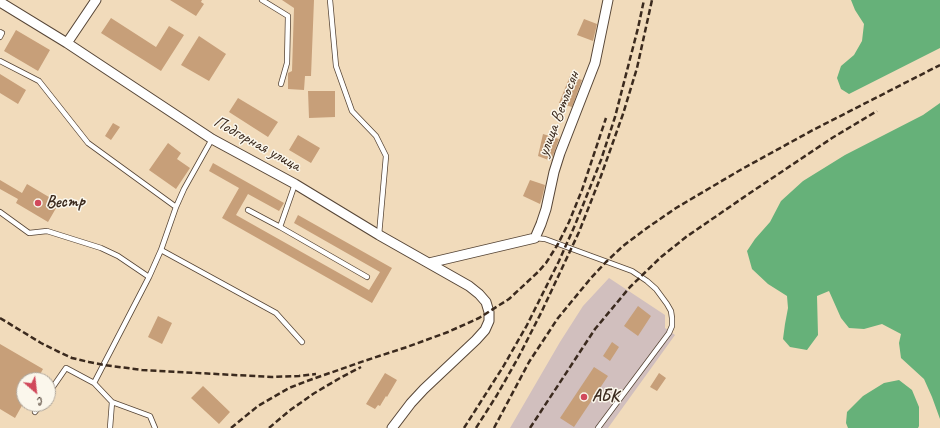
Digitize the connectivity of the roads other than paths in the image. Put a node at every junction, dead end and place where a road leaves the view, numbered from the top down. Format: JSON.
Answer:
{"nodes":[{"id":1,"x":96,"y":0,"type":"edge"},
{"id":2,"x":262,"y":0,"type":"edge"},
{"id":3,"x":330,"y":0,"type":"edge"},
{"id":4,"x":608,"y":0,"type":"edge"},
{"id":5,"x":0,"y":2,"type":"edge"},
{"id":6,"x":0,"y":32,"type":"edge"},
{"id":7,"x":0,"y":37,"type":"edge"},
{"id":8,"x":67,"y":43,"type":"junction"},
{"id":9,"x":0,"y":61,"type":"edge"},
{"id":10,"x":281,"y":84,"type":"dead end"},
{"id":11,"x":212,"y":139,"type":"junction"},
{"id":12,"x":295,"y":184,"type":"junction"},
{"id":13,"x":176,"y":207,"type":"junction"},
{"id":14,"x":248,"y":210,"type":"dead end"},
{"id":15,"x":0,"y":212,"type":"edge"},
{"id":16,"x":280,"y":227,"type":"junction"},
{"id":17,"x":379,"y":235,"type":"junction"},
{"id":18,"x":535,"y":238,"type":"junction"},
{"id":19,"x":161,"y":250,"type":"junction"},
{"id":20,"x":428,"y":263,"type":"junction"},
{"id":21,"x":149,"y":277,"type":"junction"},
{"id":22,"x":367,"y":277,"type":"dead end"},
{"id":23,"x":302,"y":342,"type":"dead end"},
{"id":24,"x":56,"y":382,"type":"edge"},
{"id":25,"x":94,"y":383,"type":"junction"},
{"id":26,"x":112,"y":402,"type":"junction"},
{"id":27,"x":110,"y":428,"type":"edge"},
{"id":28,"x":155,"y":428,"type":"edge"},
{"id":29,"x":392,"y":428,"type":"edge"},
{"id":30,"x":598,"y":428,"type":"edge"}],
"edges":[{"from":1,"to":8,"type":"street"},
{"from":2,"to":10,"type":"lane"},
{"from":3,"to":17,"type":"lane"},
{"from":4,"to":18,"type":"street","name":"улица Ветлосян"},
{"from":5,"to":8,"type":"street","name":"Подгорная улица"},
{"from":6,"to":7,"type":"lane"},
{"from":8,"to":11,"type":"street","name":"Подгорная улица"},
{"from":9,"to":13,"type":"lane"},
{"from":11,"to":12,"type":"street","name":"Подгорная улица"},
{"from":11,"to":13,"type":"lane"},
{"from":12,"to":16,"type":"lane"},
{"from":12,"to":17,"type":"street","name":"Подгорная улица"},
{"from":13,"to":19,"type":"lane"},
{"from":14,"to":16,"type":"lane"},
{"from":15,"to":21,"type":"lane"},
{"from":16,"to":22,"type":"lane"},
{"from":17,"to":20,"type":"street","name":"Подгорная улица"},
{"from":18,"to":20,"type":"street"},
{"from":18,"to":30,"type":"lane"},
{"from":19,"to":21,"type":"lane"},
{"from":19,"to":23,"type":"lane"},
{"from":20,"to":29,"type":"street","name":"Подгорная улица"},
{"from":21,"to":25,"type":"lane"},
{"from":24,"to":25,"type":"lane"},
{"from":25,"to":26,"type":"lane"},
{"from":26,"to":27,"type":"lane"},
{"from":26,"to":28,"type":"lane"}]}
